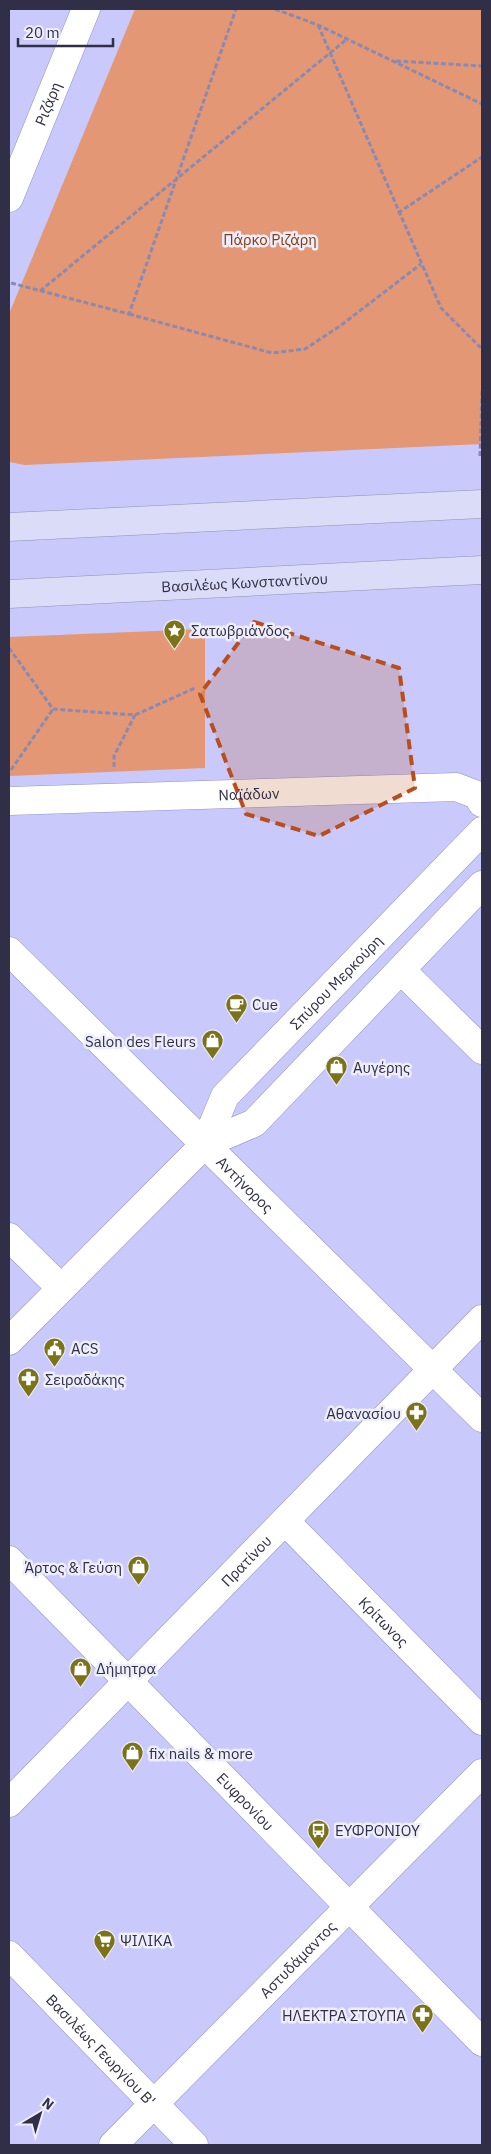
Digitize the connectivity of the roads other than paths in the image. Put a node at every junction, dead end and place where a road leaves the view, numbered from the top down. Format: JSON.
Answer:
{"nodes":[{"id":1,"x":86,"y":9,"type":"edge"},
{"id":2,"x":9,"y":198,"type":"edge"},
{"id":3,"x":482,"y":504,"type":"edge"},
{"id":4,"x":9,"y":527,"type":"edge"},
{"id":5,"x":482,"y":570,"type":"edge"},
{"id":6,"x":9,"y":594,"type":"edge"},
{"id":7,"x":9,"y":800,"type":"edge"},
{"id":8,"x":482,"y":803,"type":"edge"},
{"id":9,"x":482,"y":831,"type":"edge"},
{"id":10,"x":482,"y":885,"type":"edge"},
{"id":11,"x":9,"y":951,"type":"edge"},
{"id":12,"x":401,"y":970,"type":"junction"},
{"id":13,"x":482,"y":1050,"type":"edge"},
{"id":14,"x":205,"y":1144,"type":"junction"},
{"id":15,"x":9,"y":1237,"type":"edge"},
{"id":16,"x":61,"y":1288,"type":"junction"},
{"id":17,"x":482,"y":1319,"type":"edge"},
{"id":18,"x":9,"y":1341,"type":"edge"},
{"id":19,"x":433,"y":1369,"type":"junction"},
{"id":20,"x":482,"y":1418,"type":"edge"},
{"id":21,"x":285,"y":1522,"type":"junction"},
{"id":22,"x":9,"y":1560,"type":"edge"},
{"id":23,"x":128,"y":1681,"type":"junction"},
{"id":24,"x":482,"y":1721,"type":"edge"},
{"id":25,"x":482,"y":1773,"type":"edge"},
{"id":26,"x":9,"y":1803,"type":"edge"},
{"id":27,"x":349,"y":1906,"type":"junction"},
{"id":28,"x":9,"y":1955,"type":"edge"},
{"id":29,"x":482,"y":2042,"type":"edge"},
{"id":30,"x":154,"y":2103,"type":"junction"},
{"id":31,"x":113,"y":2145,"type":"edge"},
{"id":32,"x":194,"y":2145,"type":"edge"}],
"edges":[{"from":1,"to":2,"type":"street","name":"Ριζάρη"},
{"from":3,"to":4,"type":"main road"},
{"from":5,"to":6,"type":"main road","name":"Βασιλέως Κωνσταντίνου"},
{"from":7,"to":8,"type":"street","name":"Ναϊάδων"},
{"from":9,"to":14,"type":"street","name":"Σπύρου Μερκούρη"},
{"from":10,"to":12,"type":"street","name":"Σπύρου Μερκούρη"},
{"from":11,"to":14,"type":"street","name":"Αντήνορος"},
{"from":12,"to":13,"type":"street"},
{"from":12,"to":14,"type":"street","name":"Σπύρου Μερκούρη"},
{"from":14,"to":16,"type":"street","name":"Σπύρου Μερκούρη"},
{"from":14,"to":19,"type":"street","name":"Αντήνορος"},
{"from":15,"to":16,"type":"street"},
{"from":16,"to":18,"type":"street","name":"Σπύρου Μερκούρη"},
{"from":17,"to":19,"type":"street","name":"Πρατίνου"},
{"from":19,"to":20,"type":"street","name":"Αντήνορος"},
{"from":19,"to":21,"type":"street","name":"Πρατίνου"},
{"from":21,"to":23,"type":"street","name":"Πρατίνου"},
{"from":21,"to":24,"type":"street","name":"Κρίτωνος"},
{"from":22,"to":23,"type":"street","name":"Ευφρονίου"},
{"from":23,"to":26,"type":"street","name":"Πρατίνου"},
{"from":23,"to":27,"type":"street","name":"Ευφρονίου"},
{"from":25,"to":27,"type":"street","name":"Αστυδάμαντος"},
{"from":27,"to":29,"type":"street","name":"Ευφρονίου"},
{"from":27,"to":30,"type":"street","name":"Αστυδάμαντος"},
{"from":28,"to":30,"type":"street","name":"Βασιλέως Γεωργίου Β'"},
{"from":30,"to":31,"type":"street","name":"Αστυδάμαντος"},
{"from":30,"to":32,"type":"street","name":"Βασιλέως Γεωργίου Β'"}]}
